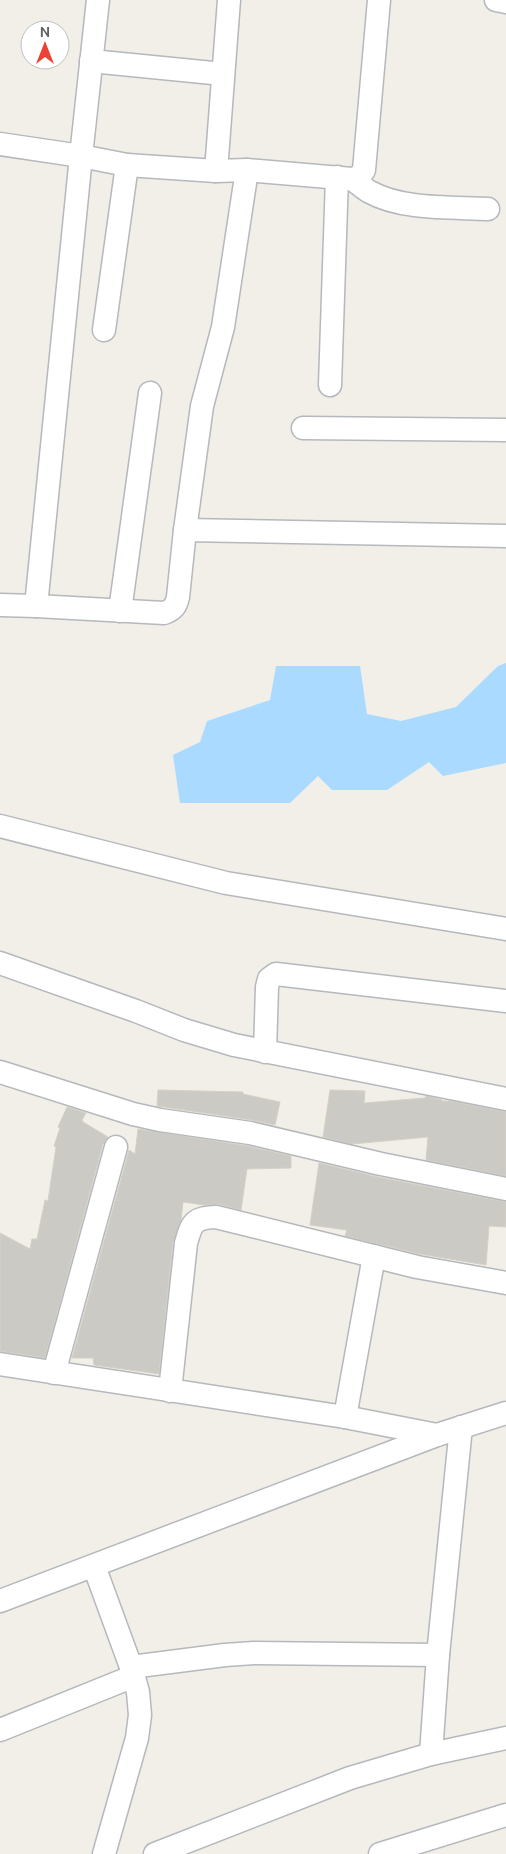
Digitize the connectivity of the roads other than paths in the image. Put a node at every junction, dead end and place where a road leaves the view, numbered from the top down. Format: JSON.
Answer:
{"nodes":[{"id":1,"x":98,"y":0,"type":"edge"},
{"id":2,"x":229,"y":0,"type":"edge"},
{"id":3,"x":379,"y":0,"type":"edge"},
{"id":4,"x":496,"y":0,"type":"edge"},
{"id":5,"x":506,"y":2,"type":"edge"},
{"id":6,"x":91,"y":60,"type":"junction"},
{"id":7,"x":223,"y":74,"type":"junction"},
{"id":8,"x":0,"y":144,"type":"edge"},
{"id":9,"x":81,"y":156,"type":"junction"},
{"id":10,"x":127,"y":165,"type":"junction"},
{"id":11,"x":247,"y":170,"type":"junction"},
{"id":12,"x":216,"y":171,"type":"junction"},
{"id":13,"x":345,"y":178,"type":"junction"},
{"id":14,"x":488,"y":209,"type":"dead end"},
{"id":15,"x":104,"y":330,"type":"dead end"},
{"id":16,"x":330,"y":385,"type":"dead end"},
{"id":17,"x":150,"y":393,"type":"dead end"},
{"id":18,"x":303,"y":428,"type":"dead end"},
{"id":19,"x":506,"y":430,"type":"edge"},
{"id":20,"x":185,"y":530,"type":"junction"},
{"id":21,"x":506,"y":536,"type":"edge"},
{"id":22,"x":0,"y":605,"type":"edge"},
{"id":23,"x":36,"y":606,"type":"junction"},
{"id":24,"x":120,"y":611,"type":"junction"},
{"id":25,"x":0,"y":826,"type":"edge"},
{"id":26,"x":506,"y":929,"type":"edge"},
{"id":27,"x":0,"y":963,"type":"edge"},
{"id":28,"x":506,"y":1001,"type":"edge"},
{"id":29,"x":265,"y":1052,"type":"junction"},
{"id":30,"x":2,"y":1078,"type":"edge"},
{"id":31,"x":506,"y":1099,"type":"edge"},
{"id":32,"x":116,"y":1147,"type":"dead end"},
{"id":33,"x":506,"y":1189,"type":"edge"},
{"id":34,"x":374,"y":1256,"type":"junction"},
{"id":35,"x":506,"y":1283,"type":"edge"},
{"id":36,"x":0,"y":1364,"type":"edge"},
{"id":37,"x":54,"y":1373,"type":"junction"},
{"id":38,"x":170,"y":1391,"type":"junction"},
{"id":39,"x":506,"y":1413,"type":"edge"},
{"id":40,"x":345,"y":1417,"type":"junction"},
{"id":41,"x":461,"y":1427,"type":"junction"},
{"id":42,"x":437,"y":1435,"type":"junction"},
{"id":43,"x":94,"y":1566,"type":"junction"},
{"id":44,"x":0,"y":1601,"type":"edge"},
{"id":45,"x":438,"y":1655,"type":"junction"},
{"id":46,"x":132,"y":1672,"type":"junction"},
{"id":47,"x":0,"y":1730,"type":"edge"},
{"id":48,"x":506,"y":1738,"type":"edge"},
{"id":49,"x":431,"y":1754,"type":"junction"},
{"id":50,"x":506,"y":1815,"type":"edge"},
{"id":51,"x":104,"y":1854,"type":"edge"},
{"id":52,"x":155,"y":1854,"type":"edge"},
{"id":53,"x":380,"y":1854,"type":"edge"}],
"edges":[{"from":1,"to":6,"type":"street"},
{"from":2,"to":7,"type":"street"},
{"from":3,"to":13,"type":"street"},
{"from":4,"to":5,"type":"street"},
{"from":6,"to":7,"type":"street"},
{"from":6,"to":9,"type":"street"},
{"from":7,"to":12,"type":"street"},
{"from":8,"to":9,"type":"street"},
{"from":9,"to":10,"type":"street"},
{"from":9,"to":23,"type":"street"},
{"from":10,"to":12,"type":"street"},
{"from":10,"to":15,"type":"street"},
{"from":11,"to":12,"type":"street"},
{"from":11,"to":13,"type":"street"},
{"from":11,"to":20,"type":"street"},
{"from":13,"to":14,"type":"street"},
{"from":13,"to":16,"type":"street"},
{"from":17,"to":24,"type":"street"},
{"from":18,"to":19,"type":"street"},
{"from":20,"to":21,"type":"street"},
{"from":20,"to":24,"type":"street"},
{"from":22,"to":23,"type":"street"},
{"from":23,"to":24,"type":"street"},
{"from":25,"to":26,"type":"street"},
{"from":27,"to":29,"type":"street"},
{"from":28,"to":29,"type":"street"},
{"from":29,"to":31,"type":"street"},
{"from":30,"to":33,"type":"street"},
{"from":32,"to":37,"type":"street"},
{"from":34,"to":35,"type":"street"},
{"from":34,"to":38,"type":"street"},
{"from":34,"to":40,"type":"street"},
{"from":36,"to":37,"type":"street"},
{"from":37,"to":38,"type":"street"},
{"from":38,"to":40,"type":"street"},
{"from":39,"to":41,"type":"street"},
{"from":40,"to":42,"type":"street"},
{"from":41,"to":42,"type":"street"},
{"from":41,"to":45,"type":"street"},
{"from":42,"to":43,"type":"street"},
{"from":43,"to":44,"type":"street"},
{"from":43,"to":46,"type":"street"},
{"from":45,"to":46,"type":"street"},
{"from":45,"to":49,"type":"street"},
{"from":46,"to":47,"type":"street"},
{"from":46,"to":51,"type":"street"},
{"from":48,"to":49,"type":"street"},
{"from":49,"to":52,"type":"street"},
{"from":50,"to":53,"type":"street"}]}
